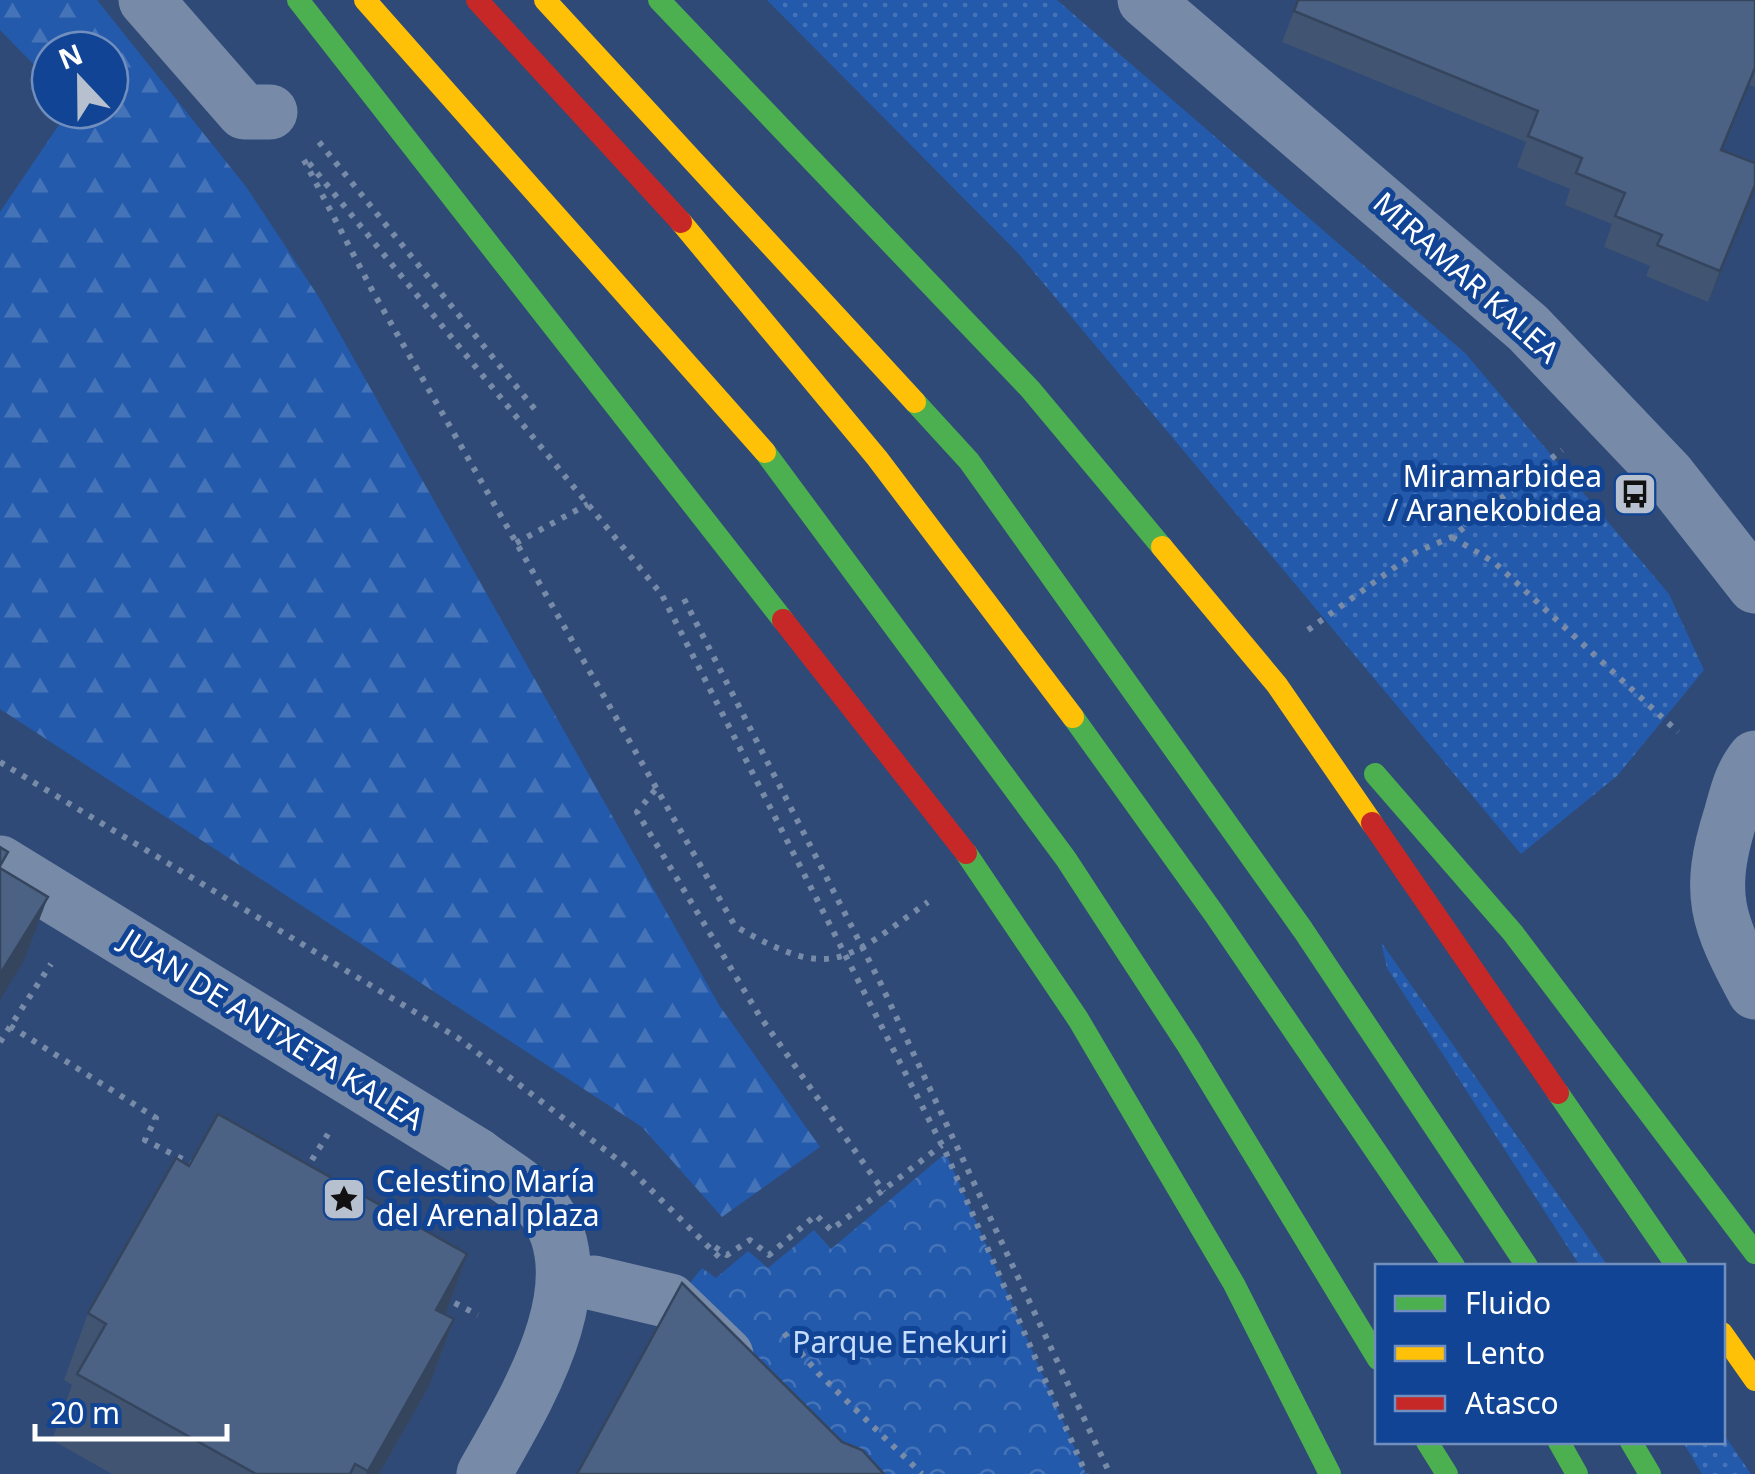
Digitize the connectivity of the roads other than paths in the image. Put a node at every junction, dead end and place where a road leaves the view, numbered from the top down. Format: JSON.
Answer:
{"nodes":[{"id":1,"x":146,"y":0,"type":"edge"},
{"id":2,"x":298,"y":0,"type":"edge"},
{"id":3,"x":365,"y":0,"type":"edge"},
{"id":4,"x":477,"y":0,"type":"edge"},
{"id":5,"x":545,"y":0,"type":"edge"},
{"id":6,"x":659,"y":0,"type":"edge"},
{"id":7,"x":1145,"y":0,"type":"edge"},
{"id":8,"x":292,"y":123,"type":"road end"},
{"id":9,"x":1755,"y":586,"type":"edge"},
{"id":10,"x":1277,"y":685,"type":"junction"},
{"id":11,"x":1755,"y":758,"type":"edge"},
{"id":12,"x":0,"y":863,"type":"edge"},
{"id":13,"x":1755,"y":992,"type":"edge"},
{"id":14,"x":1755,"y":1253,"type":"edge"},
{"id":15,"x":1453,"y":1264,"type":"edge"},
{"id":16,"x":1526,"y":1264,"type":"edge"},
{"id":17,"x":1676,"y":1264,"type":"edge"},
{"id":18,"x":594,"y":1283,"type":"dead end"},
{"id":19,"x":1725,"y":1337,"type":"edge"},
{"id":20,"x":1375,"y":1354,"type":"edge"},
{"id":21,"x":1755,"y":1380,"type":"edge"},
{"id":22,"x":754,"y":1384,"type":"edge"},
{"id":23,"x":1428,"y":1444,"type":"edge"},
{"id":24,"x":1560,"y":1444,"type":"edge"},
{"id":25,"x":1631,"y":1444,"type":"edge"},
{"id":26,"x":484,"y":1474,"type":"edge"},
{"id":27,"x":1330,"y":1474,"type":"edge"},
{"id":28,"x":1447,"y":1474,"type":"edge"},
{"id":29,"x":1577,"y":1474,"type":"edge"},
{"id":30,"x":1650,"y":1474,"type":"edge"}],
"edges":[{"from":1,"to":8,"type":"street"},
{"from":2,"to":27,"type":"main road"},
{"from":3,"to":20,"type":"main road"},
{"from":4,"to":15,"type":"main road"},
{"from":5,"to":16,"type":"main road"},
{"from":6,"to":10,"type":"main road"},
{"from":7,"to":9,"type":"street","name":"MIRAMAR KALEA"},
{"from":10,"to":14,"type":"main road"},
{"from":10,"to":17,"type":"main road"},
{"from":11,"to":13,"type":"street"},
{"from":12,"to":26,"type":"street","name":"JUAN DE ANTXETA KALEA"},
{"from":18,"to":22,"type":"street"},
{"from":19,"to":21,"type":"main road"},
{"from":23,"to":28,"type":"main road"},
{"from":24,"to":29,"type":"main road"},
{"from":25,"to":30,"type":"main road"}]}
